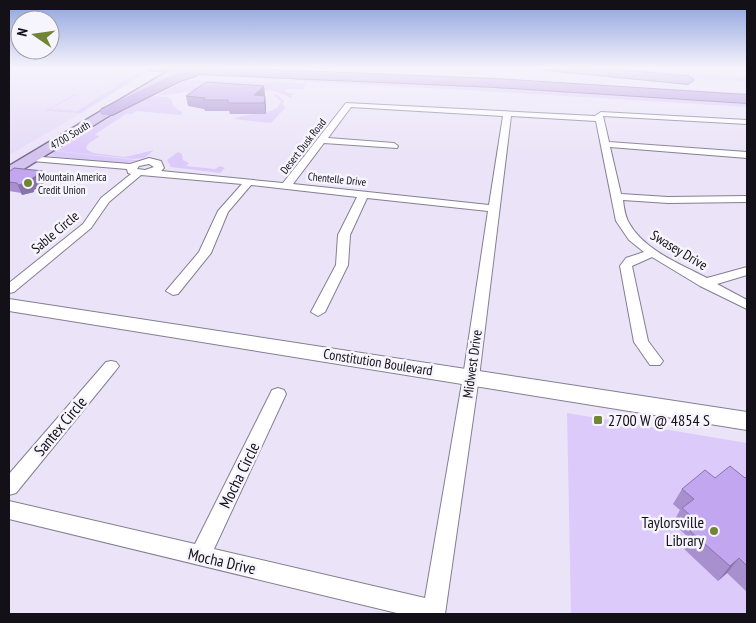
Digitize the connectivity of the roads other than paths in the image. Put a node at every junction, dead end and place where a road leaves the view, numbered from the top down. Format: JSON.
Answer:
{"nodes":[{"id":1,"x":123,"y":96,"type":"edge"},
{"id":2,"x":132,"y":96,"type":"edge"},
{"id":3,"x":141,"y":96,"type":"edge"},
{"id":4,"x":715,"y":96,"type":"edge"},
{"id":5,"x":722,"y":96,"type":"edge"},
{"id":6,"x":747,"y":98,"type":"edge"},
{"id":7,"x":108,"y":112,"type":"junction"},
{"id":8,"x":508,"y":113,"type":"junction"},
{"id":9,"x":600,"y":116,"type":"junction"},
{"id":10,"x":747,"y":122,"type":"edge"},
{"id":11,"x":322,"y":140,"type":"junction"},
{"id":12,"x":604,"y":144,"type":"junction"},
{"id":13,"x":394,"y":146,"type":"dead end"},
{"id":14,"x":747,"y":155,"type":"edge"},
{"id":15,"x":32,"y":158,"type":"junction"},
{"id":16,"x":9,"y":160,"type":"edge"},
{"id":17,"x":160,"y":166,"type":"junction"},
{"id":18,"x":138,"y":171,"type":"junction"},
{"id":19,"x":9,"y":172,"type":"edge"},
{"id":20,"x":176,"y":174,"type":"junction"},
{"id":21,"x":249,"y":182,"type":"junction"},
{"id":22,"x":286,"y":186,"type":"junction"},
{"id":23,"x":364,"y":194,"type":"junction"},
{"id":24,"x":616,"y":197,"type":"junction"},
{"id":25,"x":747,"y":200,"type":"edge"},
{"id":26,"x":495,"y":209,"type":"junction"},
{"id":27,"x":652,"y":253,"type":"junction"},
{"id":28,"x":747,"y":271,"type":"edge"},
{"id":29,"x":706,"y":283,"type":"junction"},
{"id":30,"x":9,"y":289,"type":"edge"},
{"id":31,"x":173,"y":291,"type":"dead end"},
{"id":32,"x":9,"y":305,"type":"edge"},
{"id":33,"x":747,"y":305,"type":"edge"},
{"id":34,"x":318,"y":312,"type":"dead end"},
{"id":35,"x":655,"y":361,"type":"dead end"},
{"id":36,"x":111,"y":366,"type":"dead end"},
{"id":37,"x":471,"y":377,"type":"junction"},
{"id":38,"x":278,"y":394,"type":"dead end"},
{"id":39,"x":747,"y":421,"type":"edge"},
{"id":40,"x":9,"y":487,"type":"edge"},
{"id":41,"x":9,"y":510,"type":"edge"},
{"id":42,"x":200,"y":556,"type":"junction"},
{"id":43,"x":434,"y":612,"type":"edge"}],
"edges":[{"from":1,"to":16,"type":"main road","name":"4700 South"},
{"from":2,"to":7,"type":"main road","name":"4700 South"},
{"from":3,"to":7,"type":"highway"},
{"from":4,"to":6,"type":"highway"},
{"from":5,"to":6,"type":"highway"},
{"from":7,"to":15,"type":"main road","name":"4700 South"},
{"from":8,"to":9,"type":"street","name":"Desert Dusk Road"},
{"from":8,"to":11,"type":"street","name":"Desert Dusk Road"},
{"from":8,"to":26,"type":"street","name":"Midwest Drive"},
{"from":9,"to":10,"type":"street","name":"Desert Dusk Road"},
{"from":9,"to":12,"type":"street","name":"Swasey Drive"},
{"from":11,"to":13,"type":"street"},
{"from":11,"to":22,"type":"street","name":"Desert Dusk Road"},
{"from":12,"to":14,"type":"street"},
{"from":12,"to":24,"type":"street","name":"Swasey Drive"},
{"from":15,"to":18,"type":"street","name":"Chentelle Drive"},
{"from":15,"to":19,"type":"main road","name":"4700 South"},
{"from":17,"to":18,"type":"street"},
{"from":17,"to":18,"type":"street","name":"Chentelle Drive"},
{"from":17,"to":20,"type":"street","name":"Chentelle Drive"},
{"from":18,"to":20,"type":"street","name":"Chentelle Drive"},
{"from":18,"to":30,"type":"street","name":"Sable Circle"},
{"from":20,"to":21,"type":"street","name":"Chentelle Drive"},
{"from":21,"to":22,"type":"street","name":"Chentelle Drive"},
{"from":21,"to":31,"type":"street"},
{"from":22,"to":23,"type":"street","name":"Chentelle Drive"},
{"from":23,"to":26,"type":"street","name":"Chentelle Drive"},
{"from":23,"to":34,"type":"street"},
{"from":24,"to":25,"type":"street"},
{"from":24,"to":27,"type":"street","name":"Swasey Drive"},
{"from":26,"to":37,"type":"street","name":"Midwest Drive"},
{"from":27,"to":29,"type":"street","name":"Swasey Drive"},
{"from":27,"to":35,"type":"street"},
{"from":28,"to":29,"type":"street"},
{"from":29,"to":33,"type":"street","name":"Swasey Drive"},
{"from":32,"to":37,"type":"main road","name":"Constitution Boulevard"},
{"from":36,"to":40,"type":"street","name":"Santex Circle"},
{"from":37,"to":39,"type":"main road","name":"Constitution Boulevard"},
{"from":37,"to":43,"type":"street","name":"Midwest Drive"},
{"from":38,"to":42,"type":"street","name":"Mocha Circle"},
{"from":41,"to":42,"type":"street","name":"Mocha Drive"},
{"from":42,"to":43,"type":"street","name":"Mocha Drive"}]}
